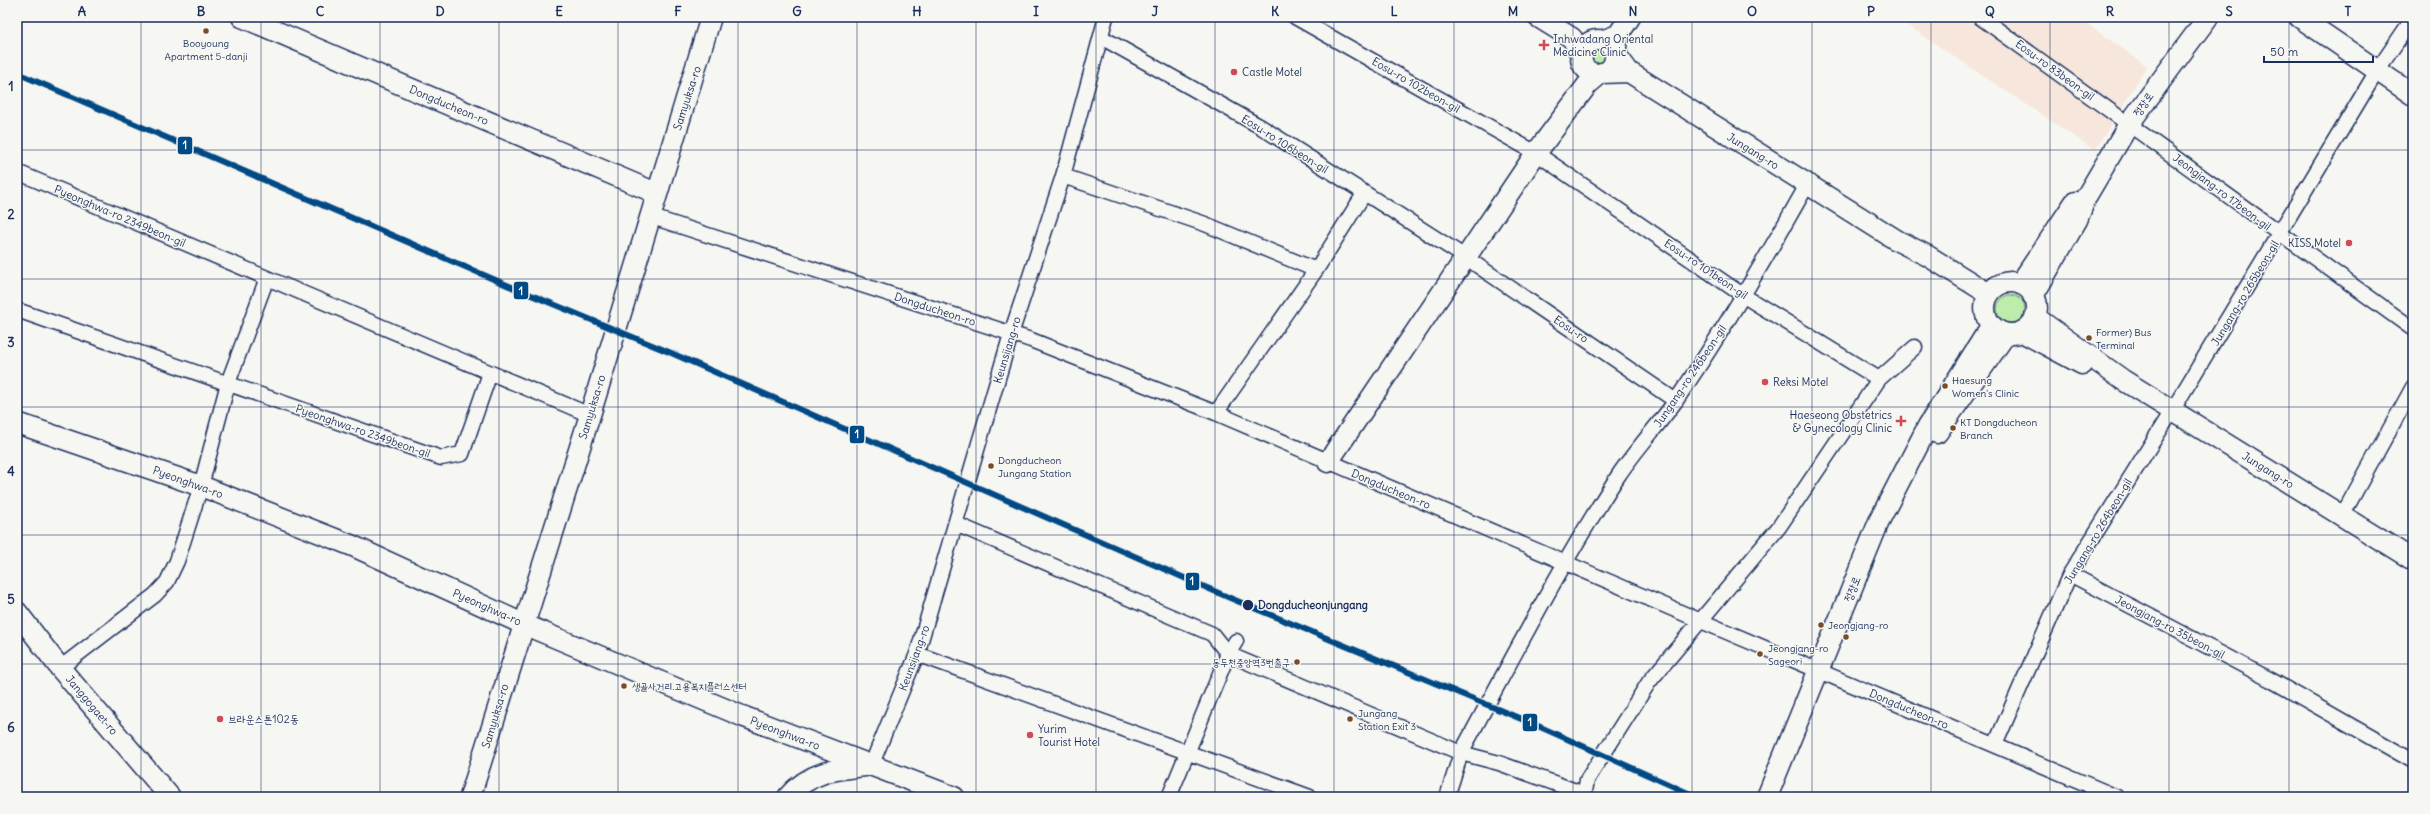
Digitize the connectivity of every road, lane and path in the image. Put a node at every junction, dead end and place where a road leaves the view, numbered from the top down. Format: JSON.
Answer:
{"nodes":[{"id":1,"x":242,"y":17,"type":"edge"},
{"id":2,"x":711,"y":17,"type":"edge"},
{"id":3,"x":1106,"y":17,"type":"edge"},
{"id":4,"x":1295,"y":17,"type":"edge"},
{"id":5,"x":1538,"y":17,"type":"edge"},
{"id":6,"x":1630,"y":17,"type":"edge"},
{"id":7,"x":1980,"y":17,"type":"edge"},
{"id":8,"x":2208,"y":17,"type":"edge"},
{"id":9,"x":2299,"y":17,"type":"edge"},
{"id":10,"x":2413,"y":18,"type":"edge"},
{"id":11,"x":1101,"y":37,"type":"junction"},
{"id":12,"x":1598,"y":56,"type":"junction"},
{"id":13,"x":2377,"y":71,"type":"junction"},
{"id":14,"x":2413,"y":95,"type":"edge"},
{"id":15,"x":2129,"y":124,"type":"junction"},
{"id":16,"x":1536,"y":153,"type":"junction"},
{"id":17,"x":17,"y":172,"type":"edge"},
{"id":18,"x":1063,"y":176,"type":"junction"},
{"id":19,"x":1807,"y":185,"type":"junction"},
{"id":20,"x":656,"y":193,"type":"junction"},
{"id":21,"x":1364,"y":194,"type":"junction"},
{"id":22,"x":649,"y":216,"type":"junction"},
{"id":23,"x":2280,"y":235,"type":"junction"},
{"id":24,"x":1465,"y":257,"type":"junction"},
{"id":25,"x":1316,"y":270,"type":"junction"},
{"id":26,"x":267,"y":278,"type":"junction"},
{"id":27,"x":2027,"y":290,"type":"junction"},
{"id":28,"x":1744,"y":296,"type":"junction"},
{"id":29,"x":17,"y":310,"type":"edge"},
{"id":30,"x":2005,"y":319,"type":"junction"},
{"id":31,"x":2413,"y":329,"type":"edge"},
{"id":32,"x":1011,"y":334,"type":"junction"},
{"id":33,"x":1915,"y":347,"type":"dead end"},
{"id":34,"x":490,"y":373,"type":"junction"},
{"id":35,"x":1879,"y":380,"type":"junction"},
{"id":36,"x":228,"y":383,"type":"junction"},
{"id":37,"x":2413,"y":387,"type":"edge"},
{"id":38,"x":1676,"y":400,"type":"junction"},
{"id":39,"x":2172,"y":411,"type":"junction"},
{"id":40,"x":1216,"y":413,"type":"junction"},
{"id":41,"x":590,"y":415,"type":"junction"},
{"id":42,"x":17,"y":423,"type":"edge"},
{"id":43,"x":1328,"y":462,"type":"junction"},
{"id":44,"x":201,"y":486,"type":"junction"},
{"id":45,"x":2342,"y":516,"type":"junction"},
{"id":46,"x":956,"y":524,"type":"junction"},
{"id":47,"x":2413,"y":560,"type":"edge"},
{"id":48,"x":1566,"y":562,"type":"junction"},
{"id":49,"x":2070,"y":574,"type":"junction"},
{"id":50,"x":17,"y":612,"type":"edge"},
{"id":51,"x":1701,"y":621,"type":"junction"},
{"id":52,"x":523,"y":624,"type":"junction"},
{"id":53,"x":1236,"y":641,"type":"dead end"},
{"id":54,"x":917,"y":654,"type":"junction"},
{"id":55,"x":1228,"y":654,"type":"junction"},
{"id":56,"x":60,"y":668,"type":"junction"},
{"id":57,"x":1819,"y":670,"type":"junction"},
{"id":58,"x":1995,"y":745,"type":"junction"},
{"id":59,"x":1187,"y":751,"type":"junction"},
{"id":60,"x":1461,"y":753,"type":"junction"},
{"id":61,"x":2413,"y":761,"type":"edge"},
{"id":62,"x":871,"y":766,"type":"junction"},
{"id":63,"x":1584,"y":796,"type":"edge"},
{"id":64,"x":170,"y":797,"type":"edge"},
{"id":65,"x":470,"y":797,"type":"edge"},
{"id":66,"x":788,"y":797,"type":"edge"},
{"id":67,"x":954,"y":797,"type":"edge"},
{"id":68,"x":1169,"y":797,"type":"edge"},
{"id":69,"x":1310,"y":797,"type":"edge"},
{"id":70,"x":1447,"y":797,"type":"edge"},
{"id":71,"x":1767,"y":797,"type":"edge"},
{"id":72,"x":2117,"y":797,"type":"edge"}],
"edges":[{"from":1,"to":20,"type":"street","name":"Dongducheon-ro"},
{"from":2,"to":20,"type":"street","name":"Samyuksa-ro"},
{"from":3,"to":11,"type":"street","name":"Keunsijang-ro"},
{"from":4,"to":16,"type":"street","name":"Eosu-ro 102beon-gil"},
{"from":5,"to":12,"type":"street"},
{"from":6,"to":12,"type":"street"},
{"from":7,"to":15,"type":"street","name":"Eosu-ro 83beon-gil"},
{"from":8,"to":15,"type":"street","name":"정장로"},
{"from":9,"to":13,"type":"street"},
{"from":10,"to":13,"type":"street","name":"Jungang-ro 265beon-gil"},
{"from":11,"to":18,"type":"street","name":"Keunsijang-ro"},
{"from":11,"to":21,"type":"street","name":"Eosu-ro 106beon-gil"},
{"from":12,"to":16,"type":"street"},
{"from":12,"to":19,"type":"street","name":"Jungang-ro"},
{"from":13,"to":14,"type":"street"},
{"from":13,"to":23,"type":"street","name":"Jungang-ro 265beon-gil"},
{"from":15,"to":23,"type":"street","name":"Jeongjang-ro 17beon-gil"},
{"from":15,"to":27,"type":"street","name":"정장로"},
{"from":16,"to":24,"type":"street"},
{"from":16,"to":28,"type":"street","name":"Eosu-ro 101beon-gil"},
{"from":17,"to":26,"type":"street","name":"Pyeonghwa-ro 2349beon-gil"},
{"from":18,"to":25,"type":"street"},
{"from":18,"to":32,"type":"street","name":"Keunsijang-ro"},
{"from":19,"to":28,"type":"street","name":"Jungang-ro 246beon-gil"},
{"from":19,"to":30,"type":"street","name":"Jungang-ro"},
{"from":20,"to":22,"type":"street","name":"Samyuksa-ro"},
{"from":21,"to":24,"type":"street","name":"Eosu-ro 106beon-gil"},
{"from":21,"to":25,"type":"street"},
{"from":22,"to":32,"type":"street","name":"Dongducheon-ro"},
{"from":22,"to":41,"type":"street","name":"Samyuksa-ro"},
{"from":23,"to":31,"type":"street","name":"Jeongjang-ro 17beon-gil"},
{"from":23,"to":39,"type":"street","name":"Jungang-ro 265beon-gil"},
{"from":24,"to":38,"type":"street","name":"Eosu-ro"},
{"from":24,"to":43,"type":"street"},
{"from":25,"to":40,"type":"street"},
{"from":26,"to":34,"type":"street","name":"Pyeonghwa-ro 2349beon-gil"},
{"from":26,"to":36,"type":"street"},
{"from":27,"to":30,"type":"street"},
{"from":27,"to":30,"type":"street"},
{"from":28,"to":35,"type":"street","name":"Eosu-ro 101beon-gil"},
{"from":28,"to":38,"type":"street","name":"Jungang-ro 246beon-gil"},
{"from":29,"to":36,"type":"street","name":"Pyeonghwa-ro 2349beon-gil"},
{"from":30,"to":39,"type":"street","name":"Jungang-ro"},
{"from":30,"to":57,"type":"street","name":"정장로"},
{"from":32,"to":40,"type":"street","name":"Dongducheon-ro"},
{"from":32,"to":46,"type":"street","name":"Keunsijang-ro"},
{"from":33,"to":35,"type":"street"},
{"from":34,"to":36,"type":"street","name":"Pyeonghwa-ro 2349beon-gil"},
{"from":34,"to":41,"type":"street","name":"Pyeonghwa-ro 2349beon-gil"},
{"from":35,"to":51,"type":"street"},
{"from":36,"to":44,"type":"street"},
{"from":37,"to":45,"type":"street"},
{"from":38,"to":48,"type":"street","name":"Jungang-ro 246beon-gil"},
{"from":39,"to":45,"type":"street","name":"Jungang-ro"},
{"from":39,"to":49,"type":"street","name":"Jungang-ro 264beon-gil"},
{"from":40,"to":43,"type":"street","name":"Dongducheon-ro"},
{"from":41,"to":52,"type":"street","name":"Samyuksa-ro"},
{"from":42,"to":44,"type":"street","name":"Pyeonghwa-ro"},
{"from":43,"to":48,"type":"street","name":"Dongducheon-ro"},
{"from":44,"to":52,"type":"street","name":"Pyeonghwa-ro"},
{"from":44,"to":56,"type":"street"},
{"from":45,"to":47,"type":"street","name":"Jungang-ro"},
{"from":46,"to":54,"type":"street","name":"Keunsijang-ro"},
{"from":46,"to":55,"type":"street"},
{"from":48,"to":51,"type":"street","name":"Dongducheon-ro"},
{"from":48,"to":60,"type":"street"},
{"from":49,"to":58,"type":"street","name":"Jungang-ro 264beon-gil"},
{"from":49,"to":61,"type":"street","name":"Jeongjang-ro 35beon-gil"},
{"from":50,"to":56,"type":"street","name":"Janggogaet-ro"},
{"from":51,"to":57,"type":"street","name":"Dongducheon-ro"},
{"from":51,"to":63,"type":"street"},
{"from":52,"to":62,"type":"street","name":"Pyeonghwa-ro"},
{"from":52,"to":65,"type":"street","name":"Samyuksa-ro"},
{"from":53,"to":55,"type":"street"},
{"from":54,"to":59,"type":"street"},
{"from":54,"to":62,"type":"street","name":"Keunsijang-ro"},
{"from":55,"to":59,"type":"street"},
{"from":55,"to":60,"type":"street"},
{"from":56,"to":64,"type":"street","name":"Janggogaet-ro"},
{"from":57,"to":58,"type":"street","name":"Dongducheon-ro"},
{"from":57,"to":71,"type":"street","name":"정장로"},
{"from":58,"to":72,"type":"street","name":"Dongducheon-ro"},
{"from":59,"to":68,"type":"street"},
{"from":59,"to":69,"type":"street"},
{"from":60,"to":63,"type":"street"},
{"from":60,"to":70,"type":"street"},
{"from":62,"to":66,"type":"street"},
{"from":62,"to":67,"type":"street","name":"Pyeonghwa-ro"}]}
